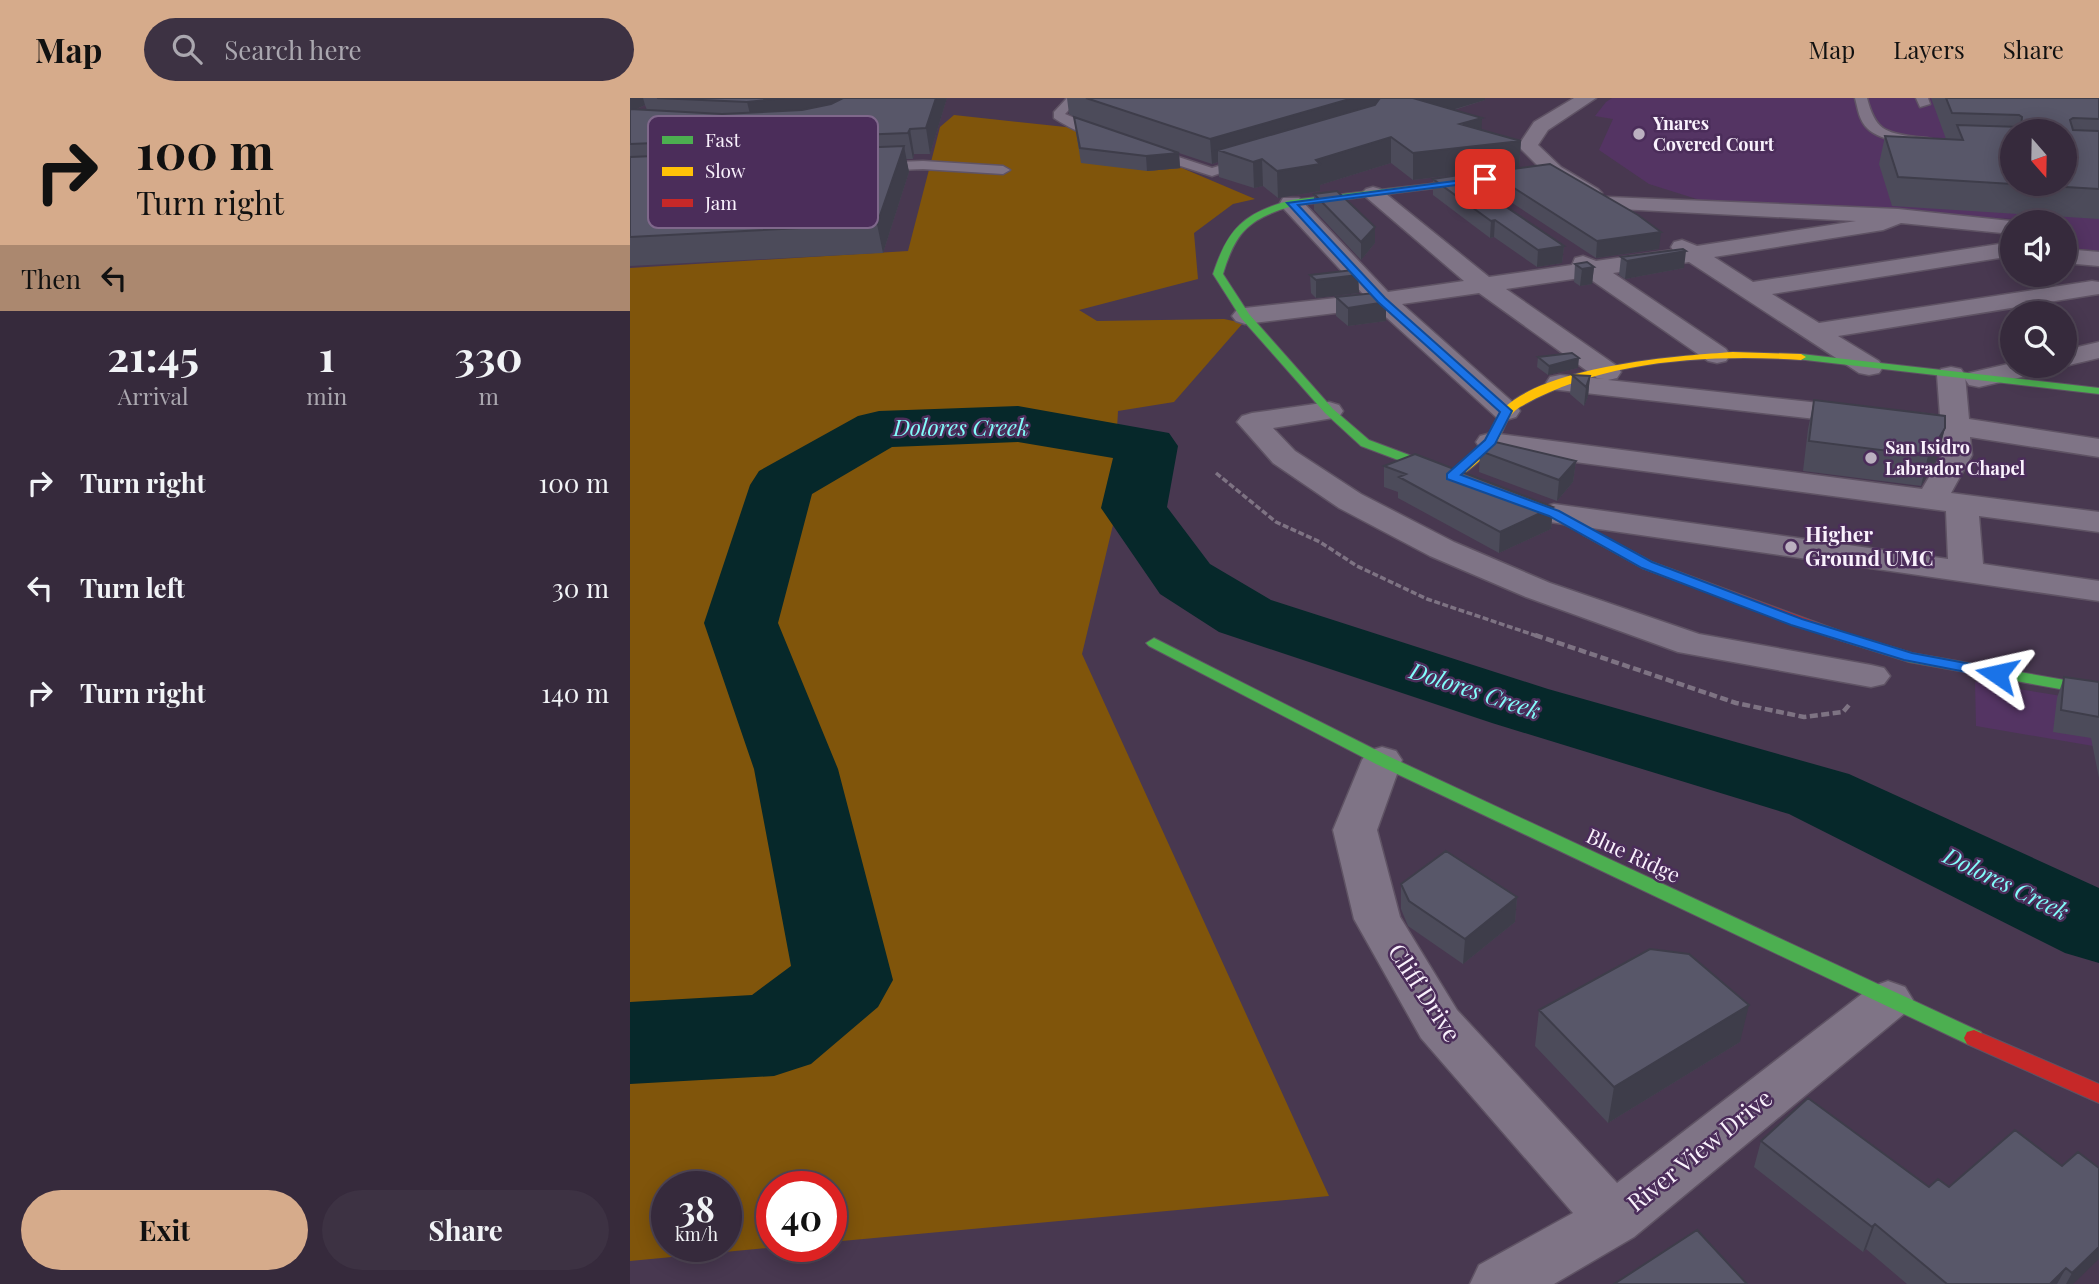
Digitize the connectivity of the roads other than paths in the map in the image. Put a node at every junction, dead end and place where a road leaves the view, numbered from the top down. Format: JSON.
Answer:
{"nodes":[{"id":1,"x":1074,"y":98,"type":"edge"},
{"id":2,"x":1587,"y":98,"type":"edge"},
{"id":3,"x":1861,"y":98,"type":"edge"},
{"id":4,"x":1950,"y":144,"type":"edge"},
{"id":5,"x":1259,"y":158,"type":"edge"},
{"id":6,"x":878,"y":167,"type":"edge"},
{"id":7,"x":1003,"y":170,"type":"dead end"},
{"id":8,"x":1554,"y":171,"type":"junction"},
{"id":9,"x":1462,"y":182,"type":"junction"},
{"id":10,"x":1373,"y":193,"type":"junction"},
{"id":11,"x":1291,"y":203,"type":"junction"},
{"id":12,"x":1608,"y":203,"type":"junction"},
{"id":13,"x":1495,"y":204,"type":"edge"},
{"id":14,"x":1898,"y":216,"type":"junction"},
{"id":15,"x":2000,"y":226,"type":"edge"},
{"id":16,"x":1560,"y":247,"type":"edge"},
{"id":17,"x":2000,"y":250,"type":"edge"},
{"id":18,"x":1693,"y":254,"type":"junction"},
{"id":19,"x":2077,"y":257,"type":"edge"},
{"id":20,"x":2099,"y":259,"type":"edge"},
{"id":21,"x":1593,"y":269,"type":"junction"},
{"id":22,"x":2077,"y":274,"type":"edge"},
{"id":23,"x":1484,"y":285,"type":"junction"},
{"id":24,"x":1750,"y":290,"type":"junction"},
{"id":25,"x":2096,"y":291,"type":"edge"},
{"id":26,"x":1381,"y":300,"type":"junction"},
{"id":27,"x":1779,"y":311,"type":"junction"},
{"id":28,"x":1245,"y":316,"type":"junction"},
{"id":29,"x":1814,"y":332,"type":"junction"},
{"id":30,"x":2099,"y":350,"type":"edge"},
{"id":31,"x":1767,"y":353,"type":"junction"},
{"id":32,"x":1717,"y":355,"type":"junction"},
{"id":33,"x":2077,"y":355,"type":"edge"},
{"id":34,"x":1869,"y":366,"type":"junction"},
{"id":35,"x":2000,"y":371,"type":"edge"},
{"id":36,"x":1607,"y":372,"type":"junction"},
{"id":37,"x":1965,"y":377,"type":"junction"},
{"id":38,"x":1560,"y":383,"type":"junction"},
{"id":39,"x":2099,"y":391,"type":"edge"},
{"id":40,"x":1329,"y":411,"type":"junction"},
{"id":41,"x":1506,"y":411,"type":"junction"},
{"id":42,"x":1954,"y":426,"type":"junction"},
{"id":43,"x":1491,"y":442,"type":"junction"},
{"id":44,"x":2099,"y":447,"type":"edge"},
{"id":45,"x":1452,"y":476,"type":"junction"},
{"id":46,"x":1950,"y":496,"type":"junction"},
{"id":47,"x":1554,"y":514,"type":"junction"},
{"id":48,"x":2099,"y":522,"type":"edge"},
{"id":49,"x":1966,"y":571,"type":"junction"},
{"id":50,"x":2099,"y":591,"type":"edge"},
{"id":51,"x":1154,"y":643,"type":"dead end"},
{"id":52,"x":1871,"y":677,"type":"dead end"},
{"id":53,"x":2099,"y":691,"type":"edge"},
{"id":54,"x":1382,"y":760,"type":"junction"},
{"id":55,"x":1888,"y":1000,"type":"junction"},
{"id":56,"x":2099,"y":1094,"type":"edge"},
{"id":57,"x":1614,"y":1219,"type":"junction"},
{"id":58,"x":1500,"y":1284,"type":"edge"}],
"edges":[{"from":1,"to":5,"type":"lane"},
{"from":2,"to":8,"type":"street"},
{"from":3,"to":4,"type":"lane"},
{"from":6,"to":7,"type":"lane"},
{"from":8,"to":9,"type":"street"},
{"from":8,"to":12,"type":"street"},
{"from":9,"to":10,"type":"street"},
{"from":9,"to":13,"type":"street"},
{"from":10,"to":11,"type":"street"},
{"from":10,"to":23,"type":"street"},
{"from":11,"to":26,"type":"street"},
{"from":11,"to":28,"type":"street"},
{"from":12,"to":14,"type":"street"},
{"from":12,"to":18,"type":"street"},
{"from":14,"to":15,"type":"street"},
{"from":14,"to":18,"type":"street"},
{"from":16,"to":21,"type":"street"},
{"from":17,"to":24,"type":"street"},
{"from":18,"to":21,"type":"street"},
{"from":18,"to":24,"type":"street"},
{"from":19,"to":20,"type":"street"},
{"from":21,"to":23,"type":"street"},
{"from":21,"to":32,"type":"street"},
{"from":22,"to":25,"type":"street"},
{"from":23,"to":26,"type":"street"},
{"from":23,"to":36,"type":"street"},
{"from":24,"to":27,"type":"street"},
{"from":25,"to":29,"type":"street"},
{"from":26,"to":28,"type":"street"},
{"from":26,"to":41,"type":"street"},
{"from":27,"to":29,"type":"street"},
{"from":27,"to":31,"type":"street"},
{"from":28,"to":40,"type":"street"},
{"from":29,"to":34,"type":"street"},
{"from":30,"to":33,"type":"street"},
{"from":31,"to":32,"type":"street"},
{"from":31,"to":34,"type":"street"},
{"from":32,"to":36,"type":"street"},
{"from":34,"to":37,"type":"street"},
{"from":35,"to":37,"type":"street"},
{"from":36,"to":38,"type":"street"},
{"from":37,"to":39,"type":"street"},
{"from":37,"to":42,"type":"street"},
{"from":38,"to":41,"type":"street"},
{"from":38,"to":42,"type":"street"},
{"from":40,"to":45,"type":"street"},
{"from":40,"to":52,"type":"street"},
{"from":41,"to":43,"type":"street"},
{"from":42,"to":44,"type":"street"},
{"from":42,"to":46,"type":"street"},
{"from":43,"to":45,"type":"street"},
{"from":43,"to":46,"type":"street"},
{"from":45,"to":47,"type":"street"},
{"from":46,"to":48,"type":"street"},
{"from":46,"to":49,"type":"street"},
{"from":47,"to":49,"type":"street"},
{"from":47,"to":53,"type":"street"},
{"from":49,"to":50,"type":"street"},
{"from":51,"to":54,"type":"street","name":"Blue Ridge"},
{"from":54,"to":55,"type":"street","name":"Blue Ridge"},
{"from":54,"to":57,"type":"street","name":"Cliff Drive"},
{"from":55,"to":56,"type":"street","name":"Blue Ridge"},
{"from":55,"to":57,"type":"street","name":"River View Drive"},
{"from":57,"to":58,"type":"street","name":"River View Drive"}]}
